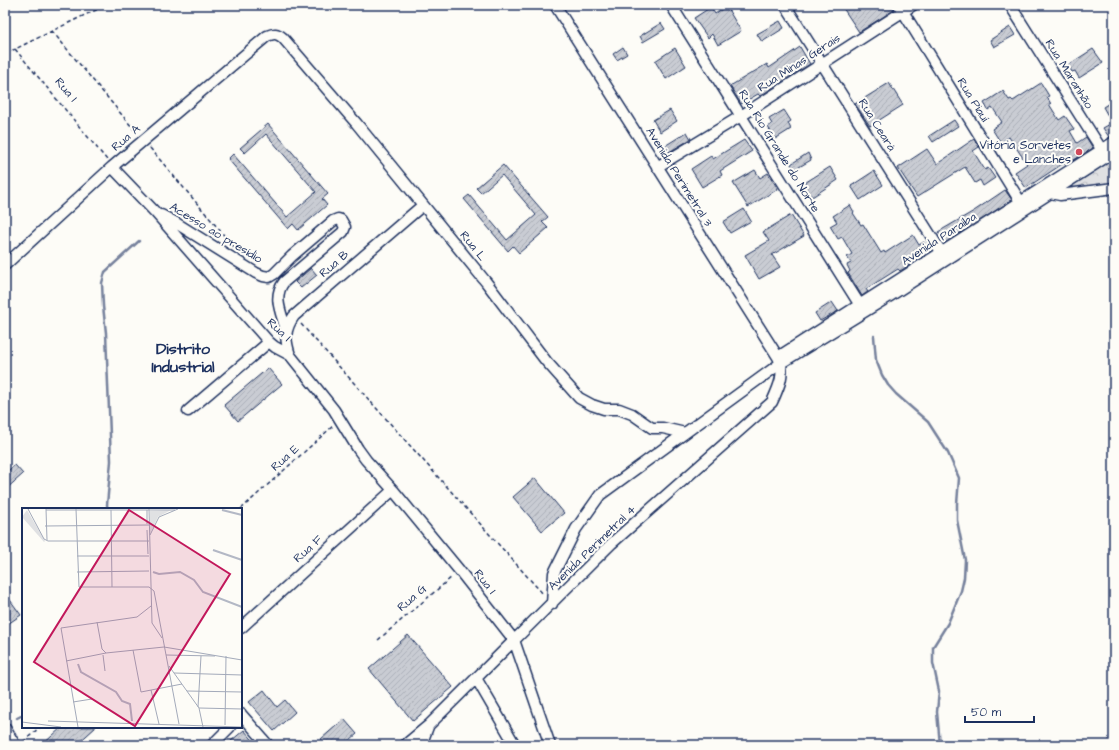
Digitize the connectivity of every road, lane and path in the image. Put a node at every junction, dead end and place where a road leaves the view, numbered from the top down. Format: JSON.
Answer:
{"nodes":[{"id":1,"x":110,"y":5,"type":"edge"},
{"id":2,"x":555,"y":5,"type":"edge"},
{"id":3,"x":671,"y":5,"type":"edge"},
{"id":4,"x":785,"y":5,"type":"edge"},
{"id":5,"x":912,"y":5,"type":"edge"},
{"id":6,"x":1010,"y":5,"type":"edge"},
{"id":7,"x":901,"y":8,"type":"edge"},
{"id":8,"x":267,"y":36,"type":"joint"},
{"id":9,"x":15,"y":49,"type":"junction"},
{"id":10,"x":5,"y":54,"type":"edge"},
{"id":11,"x":822,"y":64,"type":"junction"},
{"id":12,"x":741,"y":116,"type":"junction"},
{"id":13,"x":1114,"y":142,"type":"edge"},
{"id":14,"x":1108,"y":153,"type":"edge"},
{"id":15,"x":112,"y":167,"type":"junction"},
{"id":16,"x":657,"y":167,"type":"junction"},
{"id":17,"x":1114,"y":188,"type":"edge"},
{"id":18,"x":1050,"y":194,"type":"junction"},
{"id":19,"x":423,"y":204,"type":"junction"},
{"id":20,"x":1023,"y":205,"type":"junction"},
{"id":21,"x":155,"y":212,"type":"junction"},
{"id":22,"x":943,"y":256,"type":"junction"},
{"id":23,"x":5,"y":265,"type":"edge"},
{"id":24,"x":862,"y":309,"type":"junction"},
{"id":25,"x":286,"y":330,"type":"junction"},
{"id":26,"x":269,"y":342,"type":"junction"},
{"id":27,"x":290,"y":356,"type":"junction"},
{"id":28,"x":780,"y":360,"type":"junction"},
{"id":29,"x":188,"y":411,"type":"dead end"},
{"id":30,"x":340,"y":420,"type":"junction"},
{"id":31,"x":685,"y":434,"type":"junction"},
{"id":32,"x":393,"y":490,"type":"junction"},
{"id":33,"x":242,"y":508,"type":"edge"},
{"id":34,"x":459,"y":570,"type":"junction"},
{"id":35,"x":552,"y":604,"type":"junction"},
{"id":36,"x":242,"y":627,"type":"edge"},
{"id":37,"x":378,"y":640,"type":"dead end"},
{"id":38,"x":514,"y":640,"type":"junction"},
{"id":39,"x":476,"y":678,"type":"junction"},
{"id":40,"x":242,"y":716,"type":"edge"},
{"id":41,"x":429,"y":725,"type":"junction"},
{"id":42,"x":5,"y":728,"type":"edge"},
{"id":43,"x":39,"y":728,"type":"edge"},
{"id":44,"x":229,"y":728,"type":"edge"},
{"id":45,"x":15,"y":745,"type":"edge"},
{"id":46,"x":20,"y":745,"type":"edge"},
{"id":47,"x":212,"y":745,"type":"edge"},
{"id":48,"x":268,"y":745,"type":"edge"},
{"id":49,"x":405,"y":745,"type":"edge"},
{"id":50,"x":421,"y":745,"type":"edge"},
{"id":51,"x":515,"y":745,"type":"edge"},
{"id":52,"x":550,"y":745,"type":"edge"}],
"edges":[{"from":1,"to":9,"type":"path"},
{"from":2,"to":16,"type":"street","name":"Avenida Perimetral 3"},
{"from":3,"to":12,"type":"street","name":"Rua Rio Grande do Norte"},
{"from":4,"to":11,"type":"street","name":"Rua Ceará"},
{"from":5,"to":7,"type":"street","name":"Rua Minas Gerais"},
{"from":6,"to":14,"type":"street","name":"Rua Maranhão"},
{"from":7,"to":11,"type":"street","name":"Rua Minas Gerais"},
{"from":7,"to":20,"type":"street","name":"Rua Piauí"},
{"from":8,"to":15,"type":"street","name":"Rua A"},
{"from":8,"to":19,"type":"street","name":"Rua L"},
{"from":9,"to":10,"type":"path"},
{"from":9,"to":15,"type":"path","name":"Rua I"},
{"from":11,"to":12,"type":"street","name":"Rua Minas Gerais"},
{"from":11,"to":22,"type":"street","name":"Rua Ceará"},
{"from":12,"to":16,"type":"street","name":"Rua Minas Gerais"},
{"from":12,"to":24,"type":"street","name":"Rua Rio Grande do Norte"},
{"from":13,"to":14,"type":"street","name":"Avenida Paraíba"},
{"from":14,"to":18,"type":"street","name":"Avenida Paraíba"},
{"from":14,"to":20,"type":"street","name":"Avenida Paraíba"},
{"from":15,"to":21,"type":"street","name":"Rua I"},
{"from":15,"to":23,"type":"street","name":"Rua A"},
{"from":16,"to":28,"type":"street","name":"Avenida Perimetral 3"},
{"from":17,"to":18,"type":"street"},
{"from":18,"to":20,"type":"street","name":"Avenida Paraíba"},
{"from":19,"to":25,"type":"street","name":"Rua B"},
{"from":19,"to":31,"type":"street","name":"Rua L"},
{"from":20,"to":22,"type":"street","name":"Avenida Paraíba"},
{"from":21,"to":25,"type":"street","name":"Acesso ao presídio"},
{"from":21,"to":26,"type":"street","name":"Rua I"},
{"from":22,"to":24,"type":"street","name":"Avenida Paraíba"},
{"from":24,"to":28,"type":"street","name":"Avenida Paraíba"},
{"from":25,"to":27,"type":"street"},
{"from":26,"to":27,"type":"street","name":"Rua I"},
{"from":26,"to":29,"type":"street"},
{"from":27,"to":30,"type":"street","name":"Rua I"},
{"from":28,"to":31,"type":"street","name":"Avenida Paraíba"},
{"from":28,"to":35,"type":"street","name":"Avenida Perimetral 4"},
{"from":30,"to":32,"type":"street","name":"Rua I"},
{"from":30,"to":33,"type":"path","name":"Rua E"},
{"from":31,"to":35,"type":"street","name":"Avenida Paraíba"},
{"from":32,"to":34,"type":"street","name":"Rua I"},
{"from":32,"to":36,"type":"street","name":"Rua F"},
{"from":34,"to":37,"type":"path","name":"Rua G"},
{"from":34,"to":38,"type":"street","name":"Rua I"},
{"from":35,"to":38,"type":"street","name":"Avenida Perimetral 4"},
{"from":38,"to":39,"type":"street","name":"Avenida Perimetral 4"},
{"from":38,"to":52,"type":"street","name":"Rua I"},
{"from":39,"to":41,"type":"street","name":"Avenida Perimetral 4"},
{"from":39,"to":51,"type":"street"},
{"from":40,"to":48,"type":"street"},
{"from":41,"to":49,"type":"street","name":"Avenida Perimetral 4"},
{"from":41,"to":50,"type":"street"},
{"from":42,"to":45,"type":"street"},
{"from":43,"to":46,"type":"path"},
{"from":44,"to":47,"type":"street"}]}
